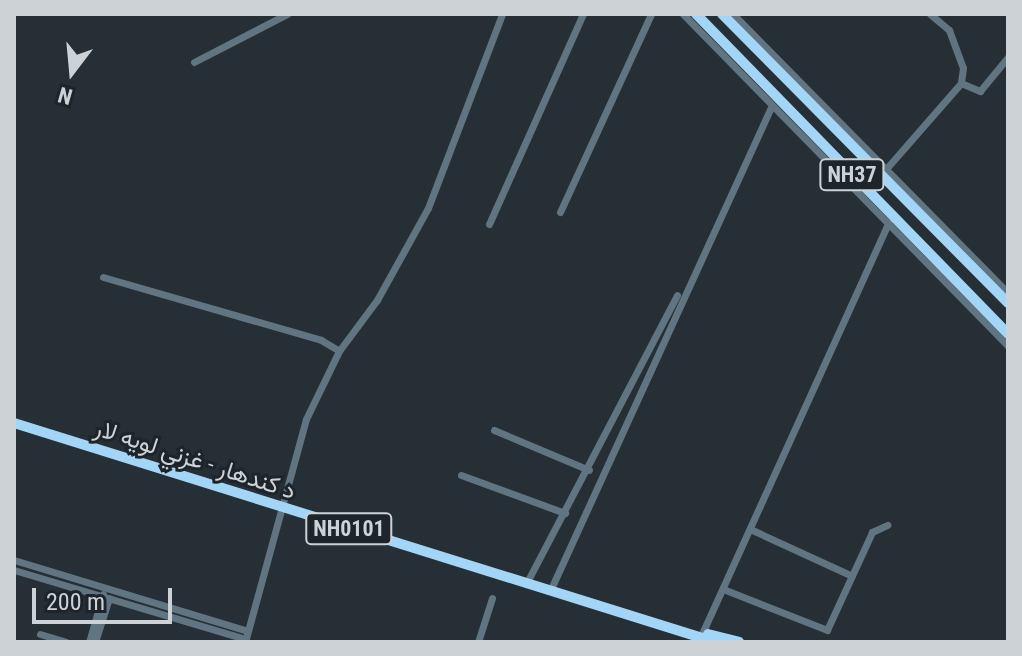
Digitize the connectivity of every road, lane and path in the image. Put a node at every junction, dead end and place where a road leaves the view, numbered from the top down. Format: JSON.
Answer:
{"nodes":[{"id":1,"x":287,"y":14,"type":"edge"},
{"id":2,"x":502,"y":14,"type":"edge"},
{"id":3,"x":583,"y":14,"type":"edge"},
{"id":4,"x":651,"y":14,"type":"edge"},
{"id":5,"x":683,"y":14,"type":"edge"},
{"id":6,"x":696,"y":14,"type":"edge"},
{"id":7,"x":722,"y":14,"type":"edge"},
{"id":8,"x":733,"y":14,"type":"edge"},
{"id":9,"x":930,"y":14,"type":"edge"},
{"id":10,"x":1008,"y":57,"type":"edge"},
{"id":11,"x":194,"y":62,"type":"dead end"},
{"id":12,"x":961,"y":83,"type":"junction"},
{"id":13,"x":772,"y":105,"type":"junction"},
{"id":14,"x":886,"y":169,"type":"junction"},
{"id":15,"x":560,"y":212,"type":"dead end"},
{"id":16,"x":888,"y":223,"type":"junction"},
{"id":17,"x":489,"y":224,"type":"dead end"},
{"id":18,"x":103,"y":277,"type":"dead end"},
{"id":19,"x":1008,"y":293,"type":"edge"},
{"id":20,"x":677,"y":295,"type":"dead end"},
{"id":21,"x":1008,"y":303,"type":"edge"},
{"id":22,"x":1008,"y":334,"type":"edge"},
{"id":23,"x":1008,"y":346,"type":"edge"},
{"id":24,"x":339,"y":351,"type":"junction"},
{"id":25,"x":14,"y":423,"type":"edge"},
{"id":26,"x":494,"y":430,"type":"dead end"},
{"id":27,"x":589,"y":470,"type":"junction"},
{"id":28,"x":461,"y":475,"type":"dead end"},
{"id":29,"x":279,"y":507,"type":"junction"},
{"id":30,"x":565,"y":513,"type":"junction"},
{"id":31,"x":887,"y":525,"type":"dead end"},
{"id":32,"x":750,"y":529,"type":"junction"},
{"id":33,"x":14,"y":560,"type":"edge"},
{"id":34,"x":14,"y":570,"type":"edge"},
{"id":35,"x":852,"y":576,"type":"junction"},
{"id":36,"x":526,"y":584,"type":"junction"},
{"id":37,"x":108,"y":589,"type":"junction"},
{"id":38,"x":723,"y":589,"type":"junction"},
{"id":39,"x":550,"y":591,"type":"junction"},
{"id":40,"x":105,"y":598,"type":"junction"},
{"id":41,"x":492,"y":598,"type":"dead end"},
{"id":42,"x":40,"y":634,"type":"dead end"},
{"id":43,"x":702,"y":635,"type":"junction"},
{"id":44,"x":246,"y":637,"type":"edge"},
{"id":45,"x":66,"y":642,"type":"edge"},
{"id":46,"x":89,"y":642,"type":"edge"},
{"id":47,"x":95,"y":642,"type":"edge"},
{"id":48,"x":478,"y":642,"type":"edge"},
{"id":49,"x":715,"y":642,"type":"edge"},
{"id":50,"x":737,"y":642,"type":"edge"}],
"edges":[{"from":1,"to":11,"type":"street"},
{"from":2,"to":24,"type":"street"},
{"from":3,"to":17,"type":"street"},
{"from":4,"to":15,"type":"street"},
{"from":5,"to":13,"type":"street"},
{"from":6,"to":22,"type":"highway","number":"NH37"},
{"from":7,"to":21,"type":"highway","number":"NH37"},
{"from":8,"to":14,"type":"street"},
{"from":9,"to":12,"type":"street"},
{"from":10,"to":12,"type":"street"},
{"from":12,"to":14,"type":"street"},
{"from":13,"to":16,"type":"street"},
{"from":13,"to":39,"type":"street"},
{"from":14,"to":19,"type":"street"},
{"from":16,"to":23,"type":"street"},
{"from":16,"to":32,"type":"street"},
{"from":18,"to":24,"type":"street"},
{"from":20,"to":27,"type":"street"},
{"from":24,"to":29,"type":"street"},
{"from":25,"to":29,"type":"highway","name":"د کندهار - غزني لويه لار","number":"NH0101"},
{"from":26,"to":27,"type":"street"},
{"from":27,"to":30,"type":"street"},
{"from":28,"to":30,"type":"street"},
{"from":29,"to":36,"type":"highway","name":"د کندهار - غزني لويه لار","number":"NH0101"},
{"from":29,"to":44,"type":"street"},
{"from":30,"to":36,"type":"street"},
{"from":31,"to":35,"type":"street"},
{"from":32,"to":35,"type":"street"},
{"from":32,"to":38,"type":"street"},
{"from":33,"to":37,"type":"street"},
{"from":34,"to":40,"type":"street"},
{"from":35,"to":38,"type":"street"},
{"from":36,"to":39,"type":"highway","name":"د کندهار - غزني لويه لار","number":"NH0101"},
{"from":37,"to":40,"type":"street"},
{"from":37,"to":44,"type":"street"},
{"from":38,"to":43,"type":"street"},
{"from":39,"to":43,"type":"highway","name":"د کندهار - غزني لويه لار","number":"NH0101"},
{"from":40,"to":44,"type":"street"},
{"from":40,"to":46,"type":"street"},
{"from":40,"to":47,"type":"street"},
{"from":41,"to":48,"type":"street"},
{"from":42,"to":45,"type":"street"},
{"from":43,"to":49,"type":"highway","name":"د کندهار - غزني لويه لار","number":"NH0101"},
{"from":43,"to":50,"type":"highway","name":"د کندهار - غزني لويه لار","number":"NH0101"}]}
